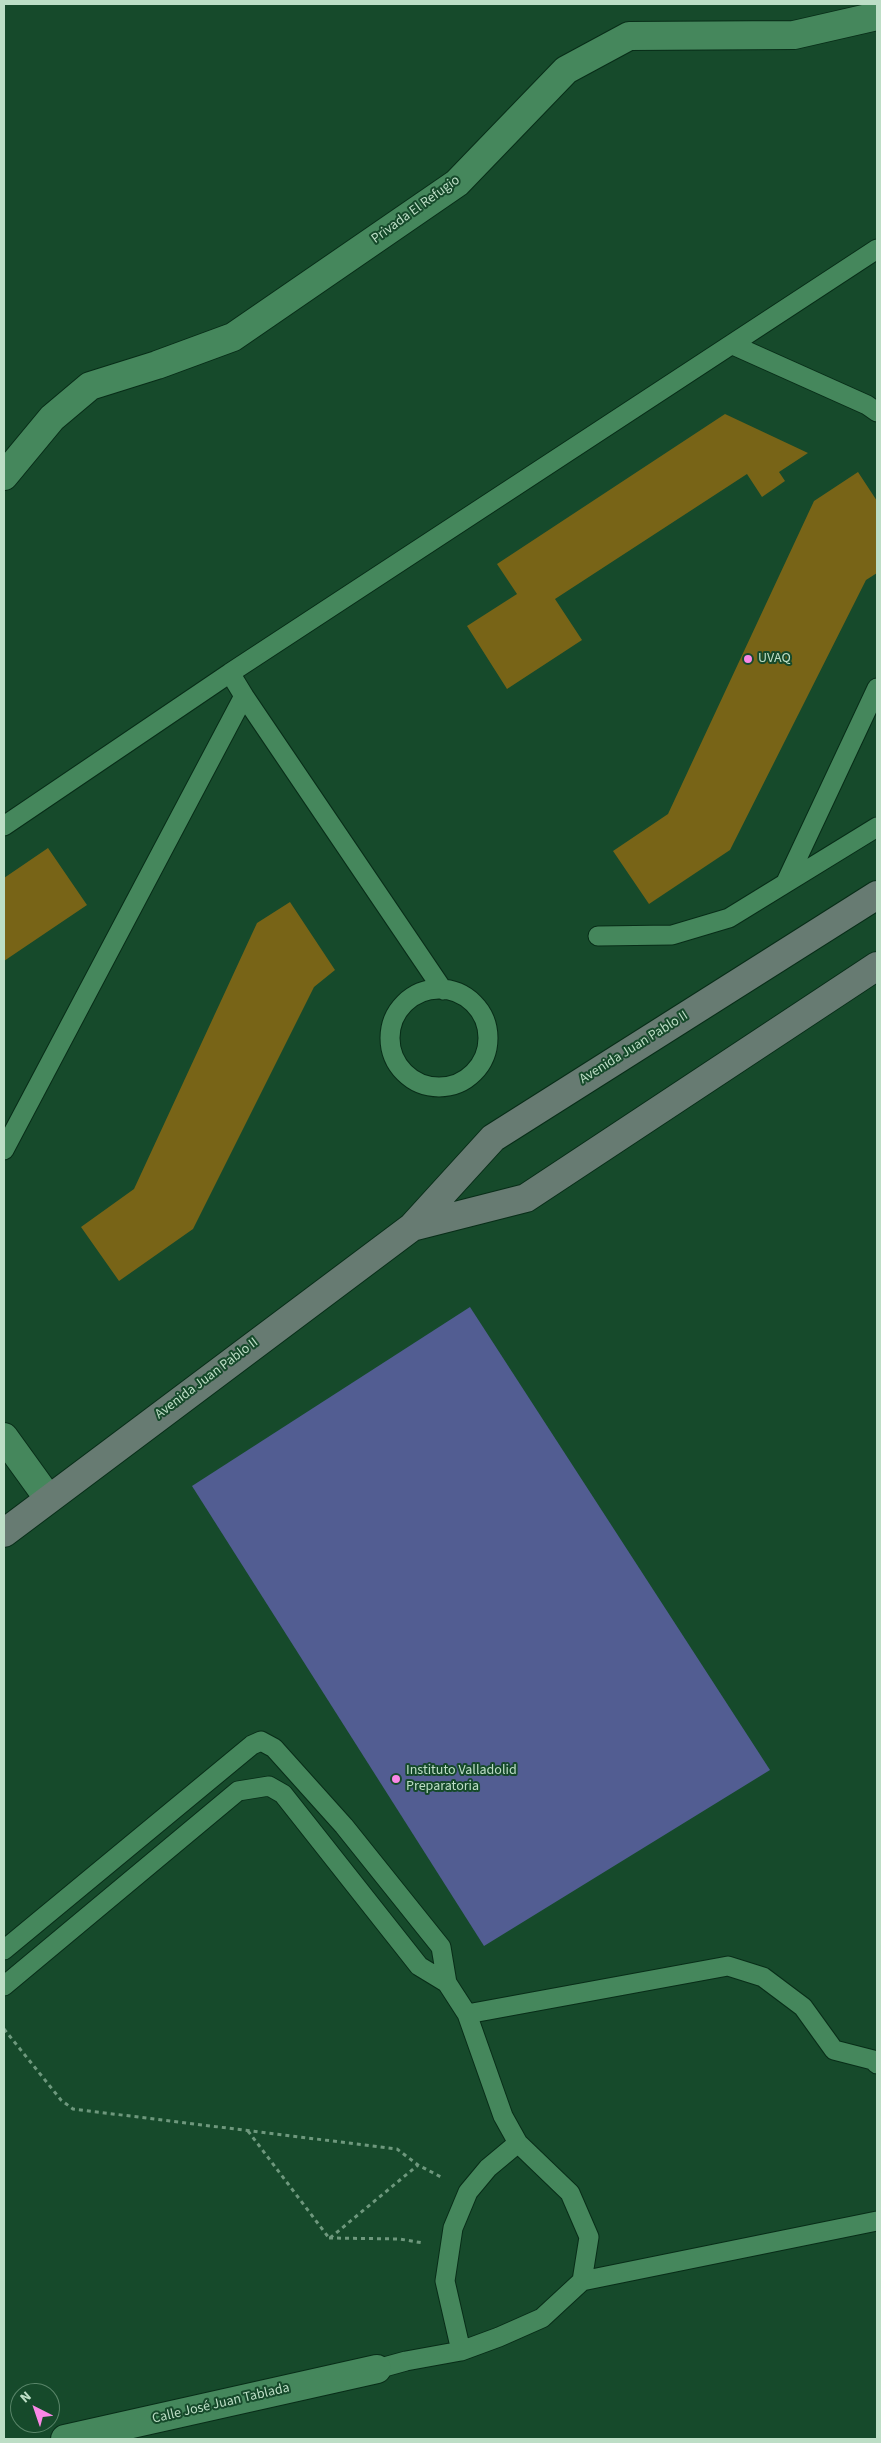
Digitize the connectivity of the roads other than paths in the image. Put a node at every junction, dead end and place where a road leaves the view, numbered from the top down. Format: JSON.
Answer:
{"nodes":[{"id":1,"x":877,"y":16,"type":"edge"},
{"id":2,"x":877,"y":249,"type":"edge"},
{"id":3,"x":733,"y":345,"type":"junction"},
{"id":4,"x":877,"y":412,"type":"edge"},
{"id":5,"x":4,"y":476,"type":"edge"},
{"id":6,"x":230,"y":673,"type":"junction"},
{"id":7,"x":877,"y":688,"type":"edge"},
{"id":8,"x":244,"y":696,"type":"junction"},
{"id":9,"x":4,"y":826,"type":"edge"},
{"id":10,"x":877,"y":827,"type":"edge"},
{"id":11,"x":786,"y":882,"type":"junction"},
{"id":12,"x":877,"y":895,"type":"edge"},
{"id":13,"x":598,"y":936,"type":"dead end"},
{"id":14,"x":877,"y":966,"type":"edge"},
{"id":15,"x":443,"y":990,"type":"junction"},
{"id":16,"x":4,"y":1150,"type":"edge"},
{"id":17,"x":412,"y":1227,"type":"junction"},
{"id":18,"x":4,"y":1437,"type":"edge"},
{"id":19,"x":48,"y":1498,"type":"junction"},
{"id":20,"x":4,"y":1533,"type":"edge"},
{"id":21,"x":4,"y":1950,"type":"edge"},
{"id":22,"x":447,"y":1983,"type":"junction"},
{"id":23,"x":4,"y":1986,"type":"edge"},
{"id":24,"x":467,"y":2014,"type":"junction"},
{"id":25,"x":877,"y":2064,"type":"edge"},
{"id":26,"x":518,"y":2143,"type":"junction"},
{"id":27,"x":877,"y":2221,"type":"edge"},
{"id":28,"x":582,"y":2281,"type":"junction"},
{"id":29,"x":461,"y":2351,"type":"junction"},
{"id":30,"x":377,"y":2369,"type":"joint"},
{"id":31,"x":65,"y":2439,"type":"edge"}],
"edges":[{"from":1,"to":5,"type":"street","name":"Privada El Refugio"},
{"from":2,"to":3,"type":"lane"},
{"from":3,"to":4,"type":"lane"},
{"from":3,"to":6,"type":"lane"},
{"from":6,"to":8,"type":"lane"},
{"from":6,"to":9,"type":"lane"},
{"from":7,"to":11,"type":"lane"},
{"from":8,"to":15,"type":"lane"},
{"from":8,"to":16,"type":"lane"},
{"from":10,"to":11,"type":"lane"},
{"from":11,"to":13,"type":"lane"},
{"from":12,"to":17,"type":"main road","name":"Avenida Juan Pablo II"},
{"from":14,"to":17,"type":"main road","name":"Avenida Juan Pablo II"},
{"from":15,"to":15,"type":"lane"},
{"from":17,"to":19,"type":"main road","name":"Avenida Juan Pablo II"},
{"from":18,"to":19,"type":"street"},
{"from":19,"to":20,"type":"main road","name":"Avenida Juan Pablo II"},
{"from":21,"to":22,"type":"lane"},
{"from":22,"to":23,"type":"lane"},
{"from":22,"to":24,"type":"lane"},
{"from":24,"to":25,"type":"lane"},
{"from":24,"to":26,"type":"lane"},
{"from":26,"to":28,"type":"lane"},
{"from":26,"to":29,"type":"lane"},
{"from":27,"to":28,"type":"lane"},
{"from":28,"to":29,"type":"lane"},
{"from":29,"to":30,"type":"lane"},
{"from":30,"to":31,"type":"street","name":"Calle José Juan Tablada"}]}
